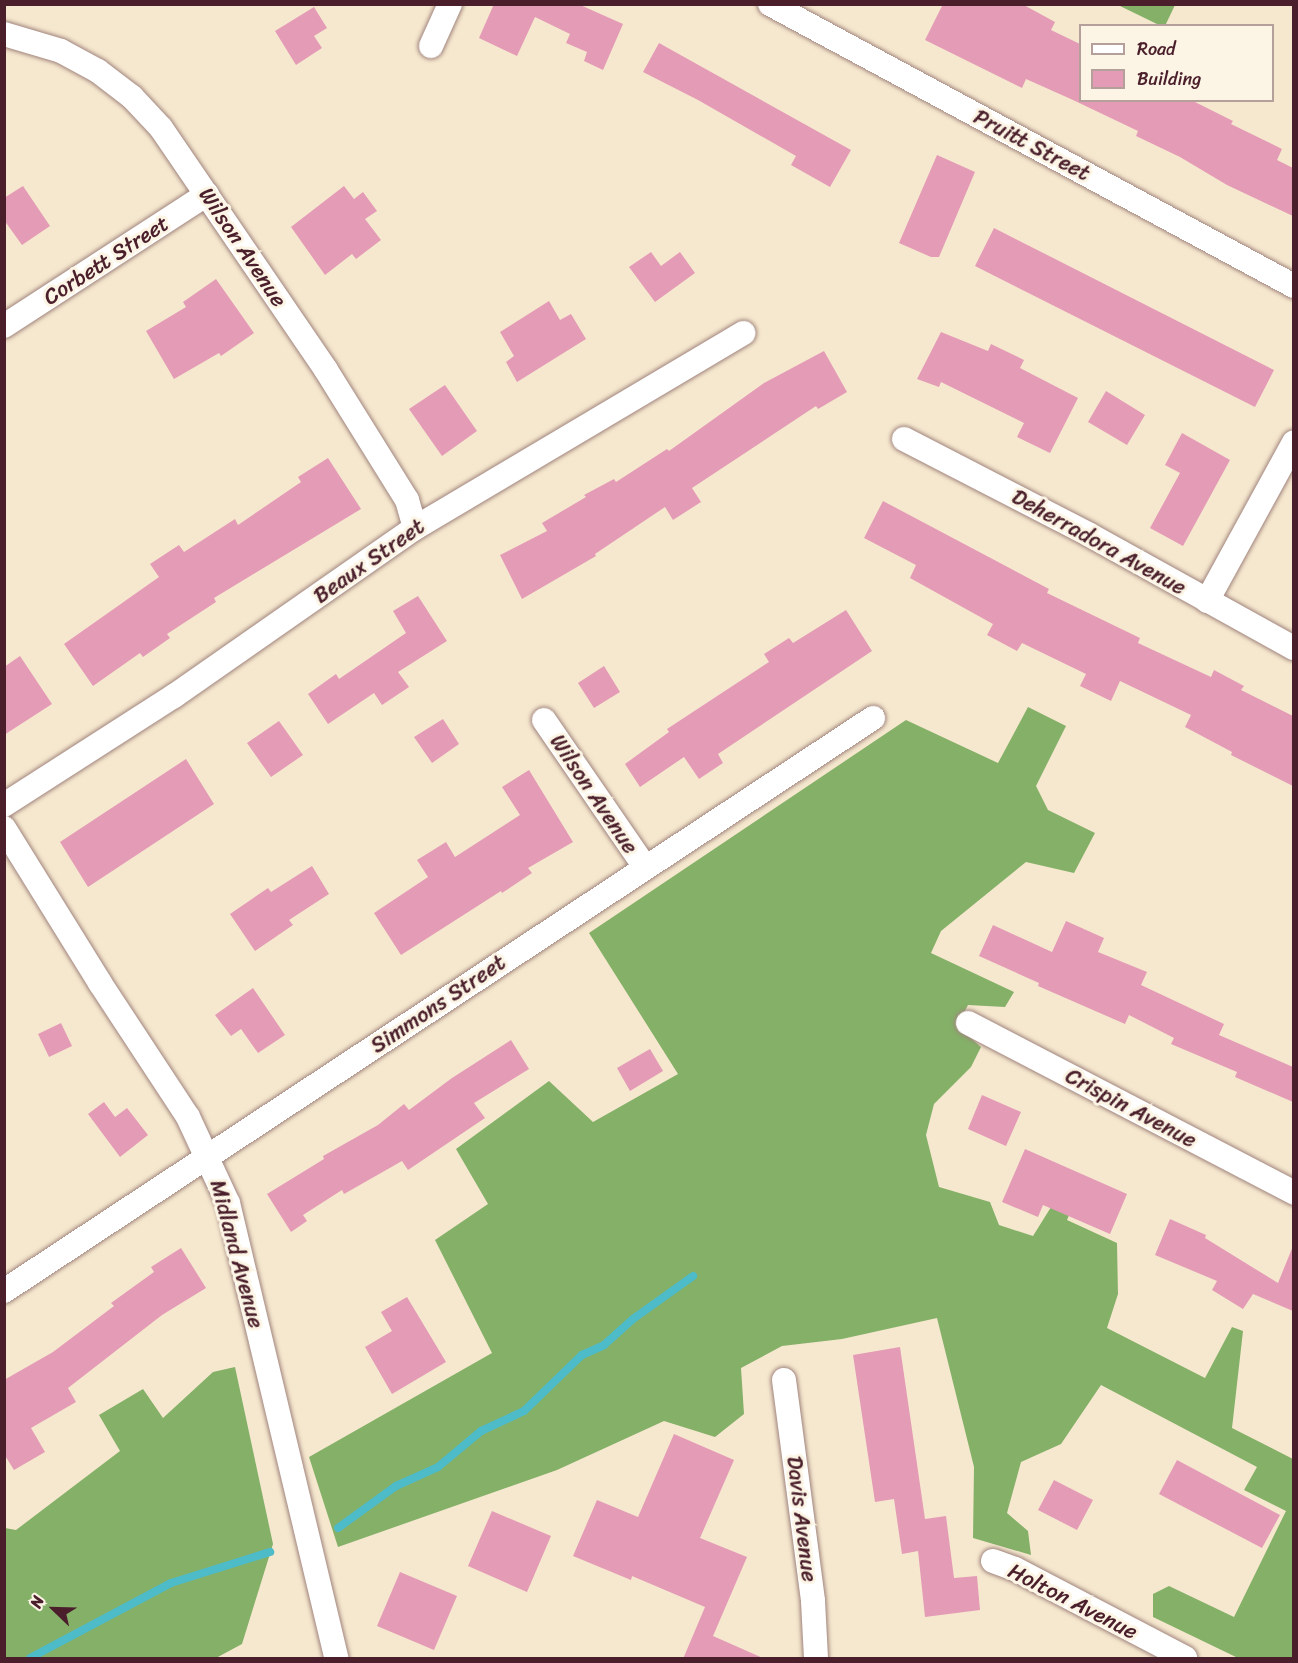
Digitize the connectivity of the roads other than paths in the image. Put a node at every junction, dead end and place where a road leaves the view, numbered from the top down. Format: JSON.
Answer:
{"nodes":[{"id":1,"x":450,"y":4,"type":"edge"},
{"id":2,"x":770,"y":4,"type":"edge"},
{"id":3,"x":4,"y":34,"type":"edge"},
{"id":4,"x":431,"y":46,"type":"dead end"},
{"id":5,"x":207,"y":194,"type":"junction"},
{"id":6,"x":1293,"y":286,"type":"edge"},
{"id":7,"x":4,"y":326,"type":"edge"},
{"id":8,"x":743,"y":333,"type":"dead end"},
{"id":9,"x":904,"y":439,"type":"dead end"},
{"id":10,"x":1293,"y":441,"type":"edge"},
{"id":11,"x":415,"y":528,"type":"junction"},
{"id":12,"x":1207,"y":601,"type":"junction"},
{"id":13,"x":1293,"y":648,"type":"edge"},
{"id":14,"x":873,"y":718,"type":"dead end"},
{"id":15,"x":544,"y":720,"type":"dead end"},
{"id":16,"x":4,"y":806,"type":"edge"},
{"id":17,"x":4,"y":828,"type":"edge"},
{"id":18,"x":645,"y":867,"type":"junction"},
{"id":19,"x":968,"y":1023,"type":"dead end"},
{"id":20,"x":208,"y":1157,"type":"junction"},
{"id":21,"x":1293,"y":1193,"type":"edge"},
{"id":22,"x":4,"y":1292,"type":"edge"},
{"id":23,"x":784,"y":1380,"type":"dead end"},
{"id":24,"x":993,"y":1561,"type":"dead end"},
{"id":25,"x":336,"y":1659,"type":"edge"},
{"id":26,"x":816,"y":1659,"type":"edge"},
{"id":27,"x":1185,"y":1659,"type":"edge"}],
"edges":[{"from":1,"to":4,"type":"street"},
{"from":2,"to":6,"type":"street","name":"Pruitt Street"},
{"from":3,"to":5,"type":"street","name":"Wilson Avenue"},
{"from":5,"to":7,"type":"street","name":"Corbett Street"},
{"from":5,"to":11,"type":"street","name":"Wilson Avenue"},
{"from":8,"to":11,"type":"street","name":"Beaux Street"},
{"from":9,"to":12,"type":"street","name":"Deherradora Avenue"},
{"from":10,"to":12,"type":"street"},
{"from":11,"to":16,"type":"street","name":"Beaux Street"},
{"from":12,"to":13,"type":"street","name":"Deherradora Avenue"},
{"from":14,"to":18,"type":"street","name":"Simmons Street"},
{"from":15,"to":18,"type":"street","name":"Wilson Avenue"},
{"from":17,"to":20,"type":"street","name":"Midland Avenue"},
{"from":18,"to":20,"type":"street","name":"Simmons Street"},
{"from":19,"to":21,"type":"street","name":"Crispin Avenue"},
{"from":20,"to":22,"type":"street","name":"Simmons Street"},
{"from":20,"to":25,"type":"street","name":"Midland Avenue"},
{"from":23,"to":26,"type":"street","name":"Davis Avenue"},
{"from":24,"to":27,"type":"street","name":"Holton Avenue"}]}
